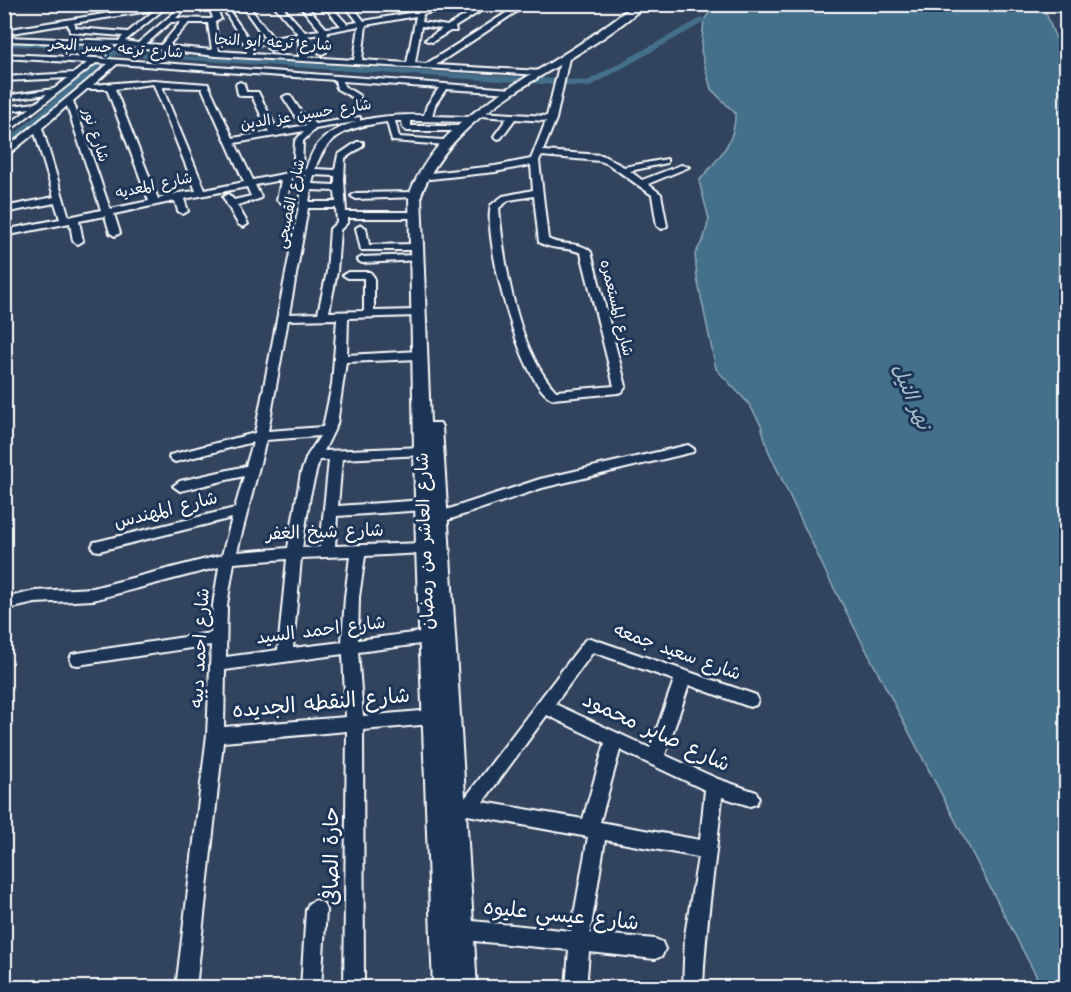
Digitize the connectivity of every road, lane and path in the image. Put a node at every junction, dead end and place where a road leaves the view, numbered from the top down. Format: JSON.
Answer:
{"nodes":[{"id":1,"x":182,"y":4,"type":"edge"},
{"id":2,"x":187,"y":4,"type":"edge"},
{"id":3,"x":211,"y":4,"type":"edge"},
{"id":4,"x":262,"y":4,"type":"edge"},
{"id":5,"x":276,"y":4,"type":"edge"},
{"id":6,"x":301,"y":4,"type":"edge"},
{"id":7,"x":325,"y":4,"type":"edge"},
{"id":8,"x":347,"y":4,"type":"edge"},
{"id":9,"x":413,"y":4,"type":"edge"},
{"id":10,"x":642,"y":4,"type":"edge"},
{"id":11,"x":467,"y":5,"type":"edge"},
{"id":12,"x":522,"y":5,"type":"edge"},
{"id":13,"x":164,"y":6,"type":"edge"},
{"id":14,"x":245,"y":6,"type":"edge"},
{"id":15,"x":228,"y":7,"type":"edge"},
{"id":16,"x":440,"y":8,"type":"edge"},
{"id":17,"x":482,"y":8,"type":"junction"},
{"id":18,"x":491,"y":11,"type":"dead end"},
{"id":19,"x":499,"y":13,"type":"dead end"},
{"id":20,"x":420,"y":14,"type":"junction"},
{"id":21,"x":508,"y":15,"type":"junction"},
{"id":22,"x":466,"y":18,"type":"junction"},
{"id":23,"x":169,"y":20,"type":"junction"},
{"id":24,"x":187,"y":20,"type":"junction"},
{"id":25,"x":205,"y":20,"type":"junction"},
{"id":26,"x":474,"y":21,"type":"dead end"},
{"id":27,"x":418,"y":23,"type":"junction"},
{"id":28,"x":483,"y":23,"type":"dead end"},
{"id":29,"x":71,"y":24,"type":"junction"},
{"id":30,"x":363,"y":24,"type":"junction"},
{"id":31,"x":492,"y":25,"type":"junction"},
{"id":32,"x":106,"y":27,"type":"dead end"},
{"id":33,"x":139,"y":27,"type":"junction"},
{"id":34,"x":346,"y":27,"type":"junction"},
{"id":35,"x":448,"y":28,"type":"junction"},
{"id":36,"x":325,"y":31,"type":"junction"},
{"id":37,"x":458,"y":31,"type":"dead end"},
{"id":38,"x":4,"y":32,"type":"edge"},
{"id":39,"x":182,"y":32,"type":"junction"},
{"id":40,"x":466,"y":33,"type":"dead end"},
{"id":41,"x":130,"y":34,"type":"junction"},
{"id":42,"x":303,"y":35,"type":"junction"},
{"id":43,"x":475,"y":36,"type":"junction"},
{"id":44,"x":4,"y":39,"type":"edge"},
{"id":45,"x":416,"y":39,"type":"junction"},
{"id":46,"x":429,"y":40,"type":"junction"},
{"id":47,"x":271,"y":41,"type":"junction"},
{"id":48,"x":439,"y":42,"type":"dead end"},
{"id":49,"x":118,"y":43,"type":"junction"},
{"id":50,"x":141,"y":44,"type":"junction"},
{"id":51,"x":448,"y":44,"type":"dead end"},
{"id":52,"x":249,"y":45,"type":"junction"},
{"id":53,"x":163,"y":47,"type":"junction"},
{"id":54,"x":458,"y":47,"type":"junction"},
{"id":55,"x":322,"y":52,"type":"junction"},
{"id":56,"x":333,"y":52,"type":"dead end"},
{"id":57,"x":216,"y":54,"type":"junction"},
{"id":58,"x":303,"y":55,"type":"junction"},
{"id":59,"x":4,"y":56,"type":"edge"},
{"id":60,"x":251,"y":57,"type":"junction"},
{"id":61,"x":272,"y":57,"type":"junction"},
{"id":62,"x":565,"y":58,"type":"junction"},
{"id":63,"x":95,"y":60,"type":"junction"},
{"id":64,"x":358,"y":61,"type":"junction"},
{"id":65,"x":115,"y":62,"type":"junction"},
{"id":66,"x":411,"y":64,"type":"junction"},
{"id":67,"x":428,"y":66,"type":"junction"},
{"id":68,"x":76,"y":75,"type":"junction"},
{"id":69,"x":537,"y":75,"type":"junction"},
{"id":70,"x":338,"y":78,"type":"junction"},
{"id":71,"x":4,"y":79,"type":"edge"},
{"id":72,"x":157,"y":84,"type":"junction"},
{"id":73,"x":240,"y":84,"type":"dead end"},
{"id":74,"x":444,"y":86,"type":"junction"},
{"id":75,"x":87,"y":87,"type":"junction"},
{"id":76,"x":110,"y":87,"type":"junction"},
{"id":77,"x":516,"y":89,"type":"junction"},
{"id":78,"x":54,"y":91,"type":"junction"},
{"id":79,"x":5,"y":97,"type":"edge"},
{"id":80,"x":287,"y":97,"type":"dead end"},
{"id":81,"x":357,"y":98,"type":"dead end"},
{"id":82,"x":70,"y":102,"type":"junction"},
{"id":83,"x":37,"y":105,"type":"junction"},
{"id":84,"x":4,"y":110,"type":"edge"},
{"id":85,"x":428,"y":116,"type":"junction"},
{"id":86,"x":513,"y":116,"type":"junction"},
{"id":87,"x":406,"y":117,"type":"junction"},
{"id":88,"x":552,"y":119,"type":"junction"},
{"id":89,"x":19,"y":120,"type":"junction"},
{"id":90,"x":387,"y":120,"type":"junction"},
{"id":91,"x":471,"y":120,"type":"junction"},
{"id":92,"x":4,"y":123,"type":"edge"},
{"id":93,"x":313,"y":126,"type":"junction"},
{"id":94,"x":38,"y":128,"type":"junction"},
{"id":95,"x":4,"y":133,"type":"edge"},
{"id":96,"x":274,"y":133,"type":"junction"},
{"id":97,"x":498,"y":136,"type":"dead end"},
{"id":98,"x":231,"y":141,"type":"junction"},
{"id":99,"x":444,"y":143,"type":"junction"},
{"id":100,"x":360,"y":144,"type":"dead end"},
{"id":101,"x":4,"y":155,"type":"edge"},
{"id":102,"x":537,"y":157,"type":"junction"},
{"id":103,"x":664,"y":161,"type":"dead end"},
{"id":104,"x":684,"y":167,"type":"dead end"},
{"id":105,"x":623,"y":170,"type":"junction"},
{"id":106,"x":310,"y":172,"type":"junction"},
{"id":107,"x":339,"y":173,"type":"junction"},
{"id":108,"x":292,"y":175,"type":"junction"},
{"id":109,"x":430,"y":176,"type":"junction"},
{"id":110,"x":250,"y":182,"type":"junction"},
{"id":111,"x":643,"y":183,"type":"junction"},
{"id":112,"x":223,"y":187,"type":"junction"},
{"id":113,"x":307,"y":187,"type":"junction"},
{"id":114,"x":339,"y":188,"type":"junction"},
{"id":115,"x":201,"y":192,"type":"junction"},
{"id":116,"x":538,"y":192,"type":"junction"},
{"id":117,"x":415,"y":195,"type":"junction"},
{"id":118,"x":178,"y":196,"type":"junction"},
{"id":119,"x":356,"y":196,"type":"dead end"},
{"id":120,"x":59,"y":199,"type":"junction"},
{"id":121,"x":282,"y":200,"type":"dead end"},
{"id":122,"x":154,"y":201,"type":"junction"},
{"id":123,"x":232,"y":203,"type":"junction"},
{"id":124,"x":341,"y":204,"type":"junction"},
{"id":125,"x":304,"y":205,"type":"junction"},
{"id":126,"x":4,"y":210,"type":"edge"},
{"id":127,"x":107,"y":211,"type":"junction"},
{"id":128,"x":183,"y":211,"type":"dead end"},
{"id":129,"x":414,"y":214,"type":"junction"},
{"id":130,"x":341,"y":216,"type":"junction"},
{"id":131,"x":69,"y":219,"type":"junction"},
{"id":132,"x":243,"y":224,"type":"dead end"},
{"id":133,"x":662,"y":226,"type":"dead end"},
{"id":134,"x":361,"y":228,"type":"dead end"},
{"id":135,"x":4,"y":233,"type":"edge"},
{"id":136,"x":115,"y":233,"type":"dead end"},
{"id":137,"x":78,"y":241,"type":"dead end"},
{"id":138,"x":416,"y":252,"type":"junction"},
{"id":139,"x":362,"y":260,"type":"dead end"},
{"id":140,"x":348,"y":275,"type":"dead end"},
{"id":141,"x":417,"y":313,"type":"junction"},
{"id":142,"x":369,"y":314,"type":"junction"},
{"id":143,"x":344,"y":315,"type":"junction"},
{"id":144,"x":324,"y":316,"type":"junction"},
{"id":145,"x":284,"y":317,"type":"junction"},
{"id":146,"x":419,"y":355,"type":"junction"},
{"id":147,"x":340,"y":359,"type":"junction"},
{"id":148,"x":328,"y":431,"type":"junction"},
{"id":149,"x":261,"y":436,"type":"junction"},
{"id":150,"x":688,"y":449,"type":"dead end"},
{"id":151,"x":423,"y":451,"type":"junction"},
{"id":152,"x":336,"y":455,"type":"junction"},
{"id":153,"x":313,"y":456,"type":"junction"},
{"id":154,"x":175,"y":458,"type":"dead end"},
{"id":155,"x":253,"y":469,"type":"junction"},
{"id":156,"x":180,"y":486,"type":"dead end"},
{"id":157,"x":424,"y":505,"type":"junction"},
{"id":158,"x":241,"y":511,"type":"junction"},
{"id":159,"x":331,"y":511,"type":"junction"},
{"id":160,"x":440,"y":518,"type":"junction"},
{"id":161,"x":99,"y":546,"type":"dead end"},
{"id":162,"x":425,"y":548,"type":"junction"},
{"id":163,"x":358,"y":551,"type":"junction"},
{"id":164,"x":327,"y":552,"type":"junction"},
{"id":165,"x":296,"y":553,"type":"junction"},
{"id":166,"x":228,"y":559,"type":"junction"},
{"id":167,"x":4,"y":604,"type":"edge"},
{"id":168,"x":428,"y":637,"type":"junction"},
{"id":169,"x":219,"y":638,"type":"junction"},
{"id":170,"x":350,"y":647,"type":"junction"},
{"id":171,"x":285,"y":655,"type":"junction"},
{"id":172,"x":78,"y":659,"type":"dead end"},
{"id":173,"x":219,"y":664,"type":"junction"},
{"id":174,"x":684,"y":676,"type":"junction"},
{"id":175,"x":750,"y":700,"type":"dead end"},
{"id":176,"x":544,"y":706,"type":"junction"},
{"id":177,"x":432,"y":717,"type":"junction"},
{"id":178,"x":355,"y":724,"type":"junction"},
{"id":179,"x":215,"y":735,"type":"junction"},
{"id":180,"x":615,"y":739,"type":"junction"},
{"id":181,"x":655,"y":758,"type":"junction"},
{"id":182,"x":714,"y":786,"type":"junction"},
{"id":183,"x":750,"y":798,"type":"dead end"},
{"id":184,"x":462,"y":806,"type":"junction"},
{"id":185,"x":594,"y":830,"type":"junction"},
{"id":186,"x":708,"y":850,"type":"junction"},
{"id":187,"x":316,"y":910,"type":"dead end"},
{"id":188,"x":463,"y":930,"type":"junction"},
{"id":189,"x":578,"y":942,"type":"junction"},
{"id":190,"x":654,"y":949,"type":"dead end"},
{"id":191,"x":186,"y":987,"type":"edge"},
{"id":192,"x":311,"y":987,"type":"edge"},
{"id":193,"x":354,"y":987,"type":"edge"},
{"id":194,"x":446,"y":987,"type":"edge"},
{"id":195,"x":464,"y":987,"type":"edge"},
{"id":196,"x":576,"y":987,"type":"edge"},
{"id":197,"x":693,"y":987,"type":"edge"}],
"edges":[{"from":1,"to":13,"type":"street"},
{"from":2,"to":23,"type":"street"},
{"from":3,"to":25,"type":"street"},
{"from":4,"to":14,"type":"street"},
{"from":5,"to":42,"type":"street"},
{"from":6,"to":36,"type":"street"},
{"from":7,"to":34,"type":"street"},
{"from":8,"to":30,"type":"street"},
{"from":9,"to":20,"type":"street"},
{"from":10,"to":62,"type":"main road","name":"شارع العاشر من رمضان"},
{"from":11,"to":16,"type":"street"},
{"from":11,"to":17,"type":"street"},
{"from":12,"to":21,"type":"street"},
{"from":13,"to":29,"type":"street"},
{"from":13,"to":33,"type":"street"},
{"from":14,"to":15,"type":"street"},
{"from":14,"to":47,"type":"street"},
{"from":15,"to":52,"type":"street"},
{"from":16,"to":20,"type":"street"},
{"from":16,"to":22,"type":"street"},
{"from":17,"to":18,"type":"street"},
{"from":17,"to":22,"type":"street"},
{"from":19,"to":21,"type":"street"},
{"from":20,"to":27,"type":"street"},
{"from":20,"to":30,"type":"street"},
{"from":21,"to":31,"type":"street"},
{"from":22,"to":26,"type":"street"},
{"from":22,"to":35,"type":"street"},
{"from":23,"to":24,"type":"street"},
{"from":23,"to":50,"type":"street"},
{"from":24,"to":25,"type":"street"},
{"from":24,"to":39,"type":"street"},
{"from":25,"to":39,"type":"street"},
{"from":25,"to":57,"type":"street"},
{"from":27,"to":35,"type":"street"},
{"from":27,"to":45,"type":"street"},
{"from":28,"to":31,"type":"street"},
{"from":29,"to":38,"type":"street"},
{"from":29,"to":41,"type":"street"},
{"from":30,"to":34,"type":"street"},
{"from":30,"to":64,"type":"street"},
{"from":31,"to":43,"type":"street"},
{"from":32,"to":33,"type":"street"},
{"from":33,"to":41,"type":"street"},
{"from":34,"to":36,"type":"street"},
{"from":35,"to":37,"type":"street"},
{"from":35,"to":46,"type":"street"},
{"from":36,"to":42,"type":"street"},
{"from":36,"to":55,"type":"street"},
{"from":39,"to":53,"type":"street"},
{"from":40,"to":43,"type":"street"},
{"from":41,"to":49,"type":"street"},
{"from":42,"to":47,"type":"street"},
{"from":42,"to":58,"type":"street"},
{"from":43,"to":54,"type":"street"},
{"from":44,"to":49,"type":"street","name":"شارع ترعه ابو النجا"},
{"from":45,"to":46,"type":"street"},
{"from":45,"to":66,"type":"street"},
{"from":46,"to":48,"type":"street"},
{"from":47,"to":52,"type":"street"},
{"from":47,"to":61,"type":"street"},
{"from":49,"to":50,"type":"street","name":"شارع ترعه ابو النجا"},
{"from":50,"to":53,"type":"street","name":"شارع ترعه ابو النجا"},
{"from":51,"to":54,"type":"street"},
{"from":52,"to":60,"type":"street"},
{"from":53,"to":57,"type":"street","name":"شارع ترعه ابو النجا"},
{"from":54,"to":67,"type":"street"},
{"from":55,"to":56,"type":"street"},
{"from":55,"to":58,"type":"street"},
{"from":57,"to":60,"type":"street","name":"شارع ترعه ابو النجا"},
{"from":58,"to":61,"type":"street","name":"شارع ترعه ابو النجا"},
{"from":58,"to":64,"type":"street","name":"شارع ترعه ابو النجا"},
{"from":59,"to":63,"type":"street","name":"شارع ترعه جسر البحر"},
{"from":60,"to":61,"type":"street","name":"شارع ترعه ابو النجا"},
{"from":62,"to":69,"type":"main road","name":"شارع العاشر من رمضان"},
{"from":62,"to":88,"type":"street","name":"شارع المستعمره"},
{"from":63,"to":65,"type":"street","name":"شارع ترعه جسر البحر"},
{"from":63,"to":68,"type":"street"},
{"from":64,"to":66,"type":"street","name":"شارع ترعه ابو النجا"},
{"from":65,"to":70,"type":"street","name":"شارع ترعه جسر البحر"},
{"from":65,"to":75,"type":"street"},
{"from":66,"to":67,"type":"street","name":"شارع ترعه ابو النجا"},
{"from":67,"to":69,"type":"street","name":"شارع ترعه ابو النجا"},
{"from":68,"to":71,"type":"street"},
{"from":68,"to":78,"type":"street"},
{"from":69,"to":77,"type":"main road","name":"شارع العاشر من رمضان"},
{"from":70,"to":74,"type":"street","name":"شارع ترعه جسر البحر"},
{"from":70,"to":81,"type":"street"},
{"from":72,"to":76,"type":"street"},
{"from":72,"to":98,"type":"street"},
{"from":72,"to":115,"type":"street"},
{"from":73,"to":96,"type":"street"},
{"from":74,"to":77,"type":"street","name":"شارع ترعه جسر البحر"},
{"from":74,"to":85,"type":"street"},
{"from":75,"to":76,"type":"street"},
{"from":75,"to":82,"type":"street"},
{"from":76,"to":122,"type":"street"},
{"from":77,"to":91,"type":"main road","name":"شارع العاشر من رمضان"},
{"from":78,"to":79,"type":"street"},
{"from":78,"to":83,"type":"street"},
{"from":80,"to":93,"type":"street"},
{"from":82,"to":94,"type":"street"},
{"from":82,"to":127,"type":"street","name":"شارع نور"},
{"from":83,"to":84,"type":"street"},
{"from":83,"to":89,"type":"street"},
{"from":85,"to":87,"type":"street","name":"شارع القصبجى"},
{"from":85,"to":91,"type":"street","name":"شارع القصبجى"},
{"from":86,"to":88,"type":"street"},
{"from":86,"to":91,"type":"street"},
{"from":86,"to":97,"type":"street"},
{"from":87,"to":90,"type":"street","name":"شارع القصبجى"},
{"from":87,"to":91,"type":"street"},
{"from":88,"to":102,"type":"street","name":"شارع المستعمره"},
{"from":89,"to":92,"type":"street"},
{"from":89,"to":95,"type":"street"},
{"from":90,"to":93,"type":"street","name":"شارع حسين عز الدين"},
{"from":90,"to":99,"type":"street"},
{"from":90,"to":106,"type":"street","name":"شارع القصبجى"},
{"from":91,"to":99,"type":"main road","name":"شارع العاشر من رمضان"},
{"from":91,"to":109,"type":"main road","name":"شارع العاشر من رمضان"},
{"from":93,"to":96,"type":"street","name":"شارع حسين عز الدين"},
{"from":93,"to":108,"type":"street"},
{"from":94,"to":101,"type":"street"},
{"from":94,"to":120,"type":"street"},
{"from":96,"to":98,"type":"street","name":"شارع حسين عز الدين"},
{"from":98,"to":110,"type":"street"},
{"from":99,"to":117,"type":"main road","name":"شارع العاشر من رمضان"},
{"from":100,"to":107,"type":"street"},
{"from":102,"to":105,"type":"street"},
{"from":102,"to":109,"type":"street"},
{"from":102,"to":116,"type":"street","name":"شارع المستعمره"},
{"from":103,"to":105,"type":"street"},
{"from":104,"to":111,"type":"street"},
{"from":105,"to":111,"type":"street"},
{"from":106,"to":107,"type":"street","name":"شارع المعديه"},
{"from":106,"to":108,"type":"street","name":"شارع المعديه"},
{"from":106,"to":113,"type":"street","name":"شارع القصبجى"},
{"from":107,"to":114,"type":"street"},
{"from":108,"to":110,"type":"street","name":"شارع المعديه"},
{"from":108,"to":121,"type":"street"},
{"from":109,"to":160,"type":"main road","name":"شارع العاشر من رمضان"},
{"from":110,"to":112,"type":"street","name":"شارع المعديه"},
{"from":110,"to":123,"type":"street"},
{"from":111,"to":133,"type":"street"},
{"from":112,"to":115,"type":"street","name":"شارع المعديه"},
{"from":112,"to":123,"type":"street"},
{"from":113,"to":114,"type":"street"},
{"from":113,"to":125,"type":"street","name":"شارع القصبجى"},
{"from":114,"to":124,"type":"street"},
{"from":115,"to":118,"type":"street","name":"شارع المعديه"},
{"from":116,"to":116,"type":"street","name":"شارع المستعمره"},
{"from":117,"to":119,"type":"street"},
{"from":117,"to":129,"type":"main road","name":"شارع العاشر من رمضان"},
{"from":118,"to":122,"type":"street","name":"شارع المعديه"},
{"from":118,"to":128,"type":"street"},
{"from":120,"to":126,"type":"street"},
{"from":120,"to":131,"type":"street"},
{"from":122,"to":127,"type":"street","name":"شارع المعديه"},
{"from":123,"to":132,"type":"street"},
{"from":124,"to":125,"type":"street"},
{"from":124,"to":130,"type":"street"},
{"from":125,"to":145,"type":"street","name":"شارع القصبجى"},
{"from":127,"to":131,"type":"street","name":"شارع المعديه"},
{"from":127,"to":136,"type":"street","name":"شارع نور"},
{"from":129,"to":130,"type":"street"},
{"from":129,"to":138,"type":"main road","name":"شارع العاشر من رمضان"},
{"from":130,"to":144,"type":"street"},
{"from":131,"to":135,"type":"street","name":"شارع المعديه"},
{"from":131,"to":137,"type":"street"},
{"from":134,"to":138,"type":"street"},
{"from":138,"to":139,"type":"street"},
{"from":138,"to":141,"type":"main road","name":"شارع العاشر من رمضان"},
{"from":140,"to":142,"type":"street"},
{"from":141,"to":142,"type":"street"},
{"from":141,"to":146,"type":"main road","name":"شارع العاشر من رمضان"},
{"from":142,"to":143,"type":"street"},
{"from":143,"to":144,"type":"street"},
{"from":143,"to":147,"type":"street"},
{"from":144,"to":145,"type":"street"},
{"from":145,"to":149,"type":"street","name":"شارع احمد ديبه"},
{"from":146,"to":147,"type":"street"},
{"from":146,"to":151,"type":"main road","name":"شارع العاشر من رمضان"},
{"from":147,"to":148,"type":"street"},
{"from":148,"to":149,"type":"street"},
{"from":148,"to":153,"type":"street"},
{"from":149,"to":154,"type":"street"},
{"from":149,"to":155,"type":"street","name":"شارع احمد ديبه"},
{"from":150,"to":160,"type":"street"},
{"from":151,"to":152,"type":"street"},
{"from":151,"to":157,"type":"main road","name":"شارع العاشر من رمضان"},
{"from":152,"to":153,"type":"street"},
{"from":152,"to":159,"type":"street"},
{"from":153,"to":165,"type":"street"},
{"from":155,"to":156,"type":"street"},
{"from":155,"to":158,"type":"street","name":"شارع احمد ديبه"},
{"from":157,"to":159,"type":"street"},
{"from":157,"to":162,"type":"main road","name":"شارع العاشر من رمضان"},
{"from":158,"to":161,"type":"street","name":"شارع المهندس"},
{"from":158,"to":166,"type":"street","name":"شارع احمد ديبه"},
{"from":159,"to":164,"type":"street"},
{"from":160,"to":184,"type":"main road","name":"شارع العاشر من رمضان"},
{"from":162,"to":163,"type":"street","name":"شارع شيخ الغفر"},
{"from":162,"to":168,"type":"main road","name":"شارع العاشر من رمضان"},
{"from":163,"to":164,"type":"street","name":"شارع شيخ الغفر"},
{"from":163,"to":170,"type":"street","name":"حارة الصافى"},
{"from":164,"to":165,"type":"street","name":"شارع شيخ الغفر"},
{"from":165,"to":166,"type":"street","name":"شارع شيخ الغفر"},
{"from":165,"to":171,"type":"street"},
{"from":166,"to":167,"type":"street","name":"شارع شيخ الغفر"},
{"from":166,"to":169,"type":"street","name":"شارع احمد ديبه"},
{"from":168,"to":170,"type":"street","name":"شارع احمد السيد"},
{"from":168,"to":177,"type":"main road","name":"شارع العاشر من رمضان"},
{"from":169,"to":172,"type":"street"},
{"from":169,"to":173,"type":"street","name":"شارع احمد ديبه"},
{"from":170,"to":171,"type":"street","name":"شارع احمد السيد"},
{"from":170,"to":178,"type":"street","name":"حارة الصافى"},
{"from":171,"to":173,"type":"street","name":"شارع احمد السيد"},
{"from":173,"to":179,"type":"street","name":"شارع احمد ديبه"},
{"from":174,"to":175,"type":"street","name":"شارع سعيد جمعه"},
{"from":174,"to":176,"type":"street","name":"شارع سعيد جمعه"},
{"from":174,"to":181,"type":"street"},
{"from":176,"to":180,"type":"street","name":"شارع صابر محمود"},
{"from":176,"to":184,"type":"street"},
{"from":177,"to":178,"type":"street","name":"شارع النقطه الجديده"},
{"from":177,"to":194,"type":"main road","name":"شارع العاشر من رمضان"},
{"from":178,"to":179,"type":"street","name":"شارع النقطه الجديده"},
{"from":178,"to":193,"type":"street","name":"حارة الصافى"},
{"from":179,"to":191,"type":"street","name":"شارع احمد ديبه"},
{"from":180,"to":181,"type":"street","name":"شارع صابر محمود"},
{"from":180,"to":185,"type":"street"},
{"from":181,"to":182,"type":"street","name":"شارع صابر محمود"},
{"from":182,"to":183,"type":"street","name":"شارع صابر محمود"},
{"from":182,"to":186,"type":"street"},
{"from":184,"to":185,"type":"street"},
{"from":184,"to":188,"type":"main road","name":"شارع العاشر من رمضان"},
{"from":185,"to":186,"type":"street"},
{"from":185,"to":189,"type":"street"},
{"from":186,"to":197,"type":"street"},
{"from":187,"to":192,"type":"street"},
{"from":188,"to":189,"type":"street","name":"شارع عيسي عليوه"},
{"from":188,"to":195,"type":"main road","name":"شارع العاشر من رمضان"},
{"from":189,"to":190,"type":"street","name":"شارع عيسي عليوه"},
{"from":189,"to":196,"type":"street"}]}
